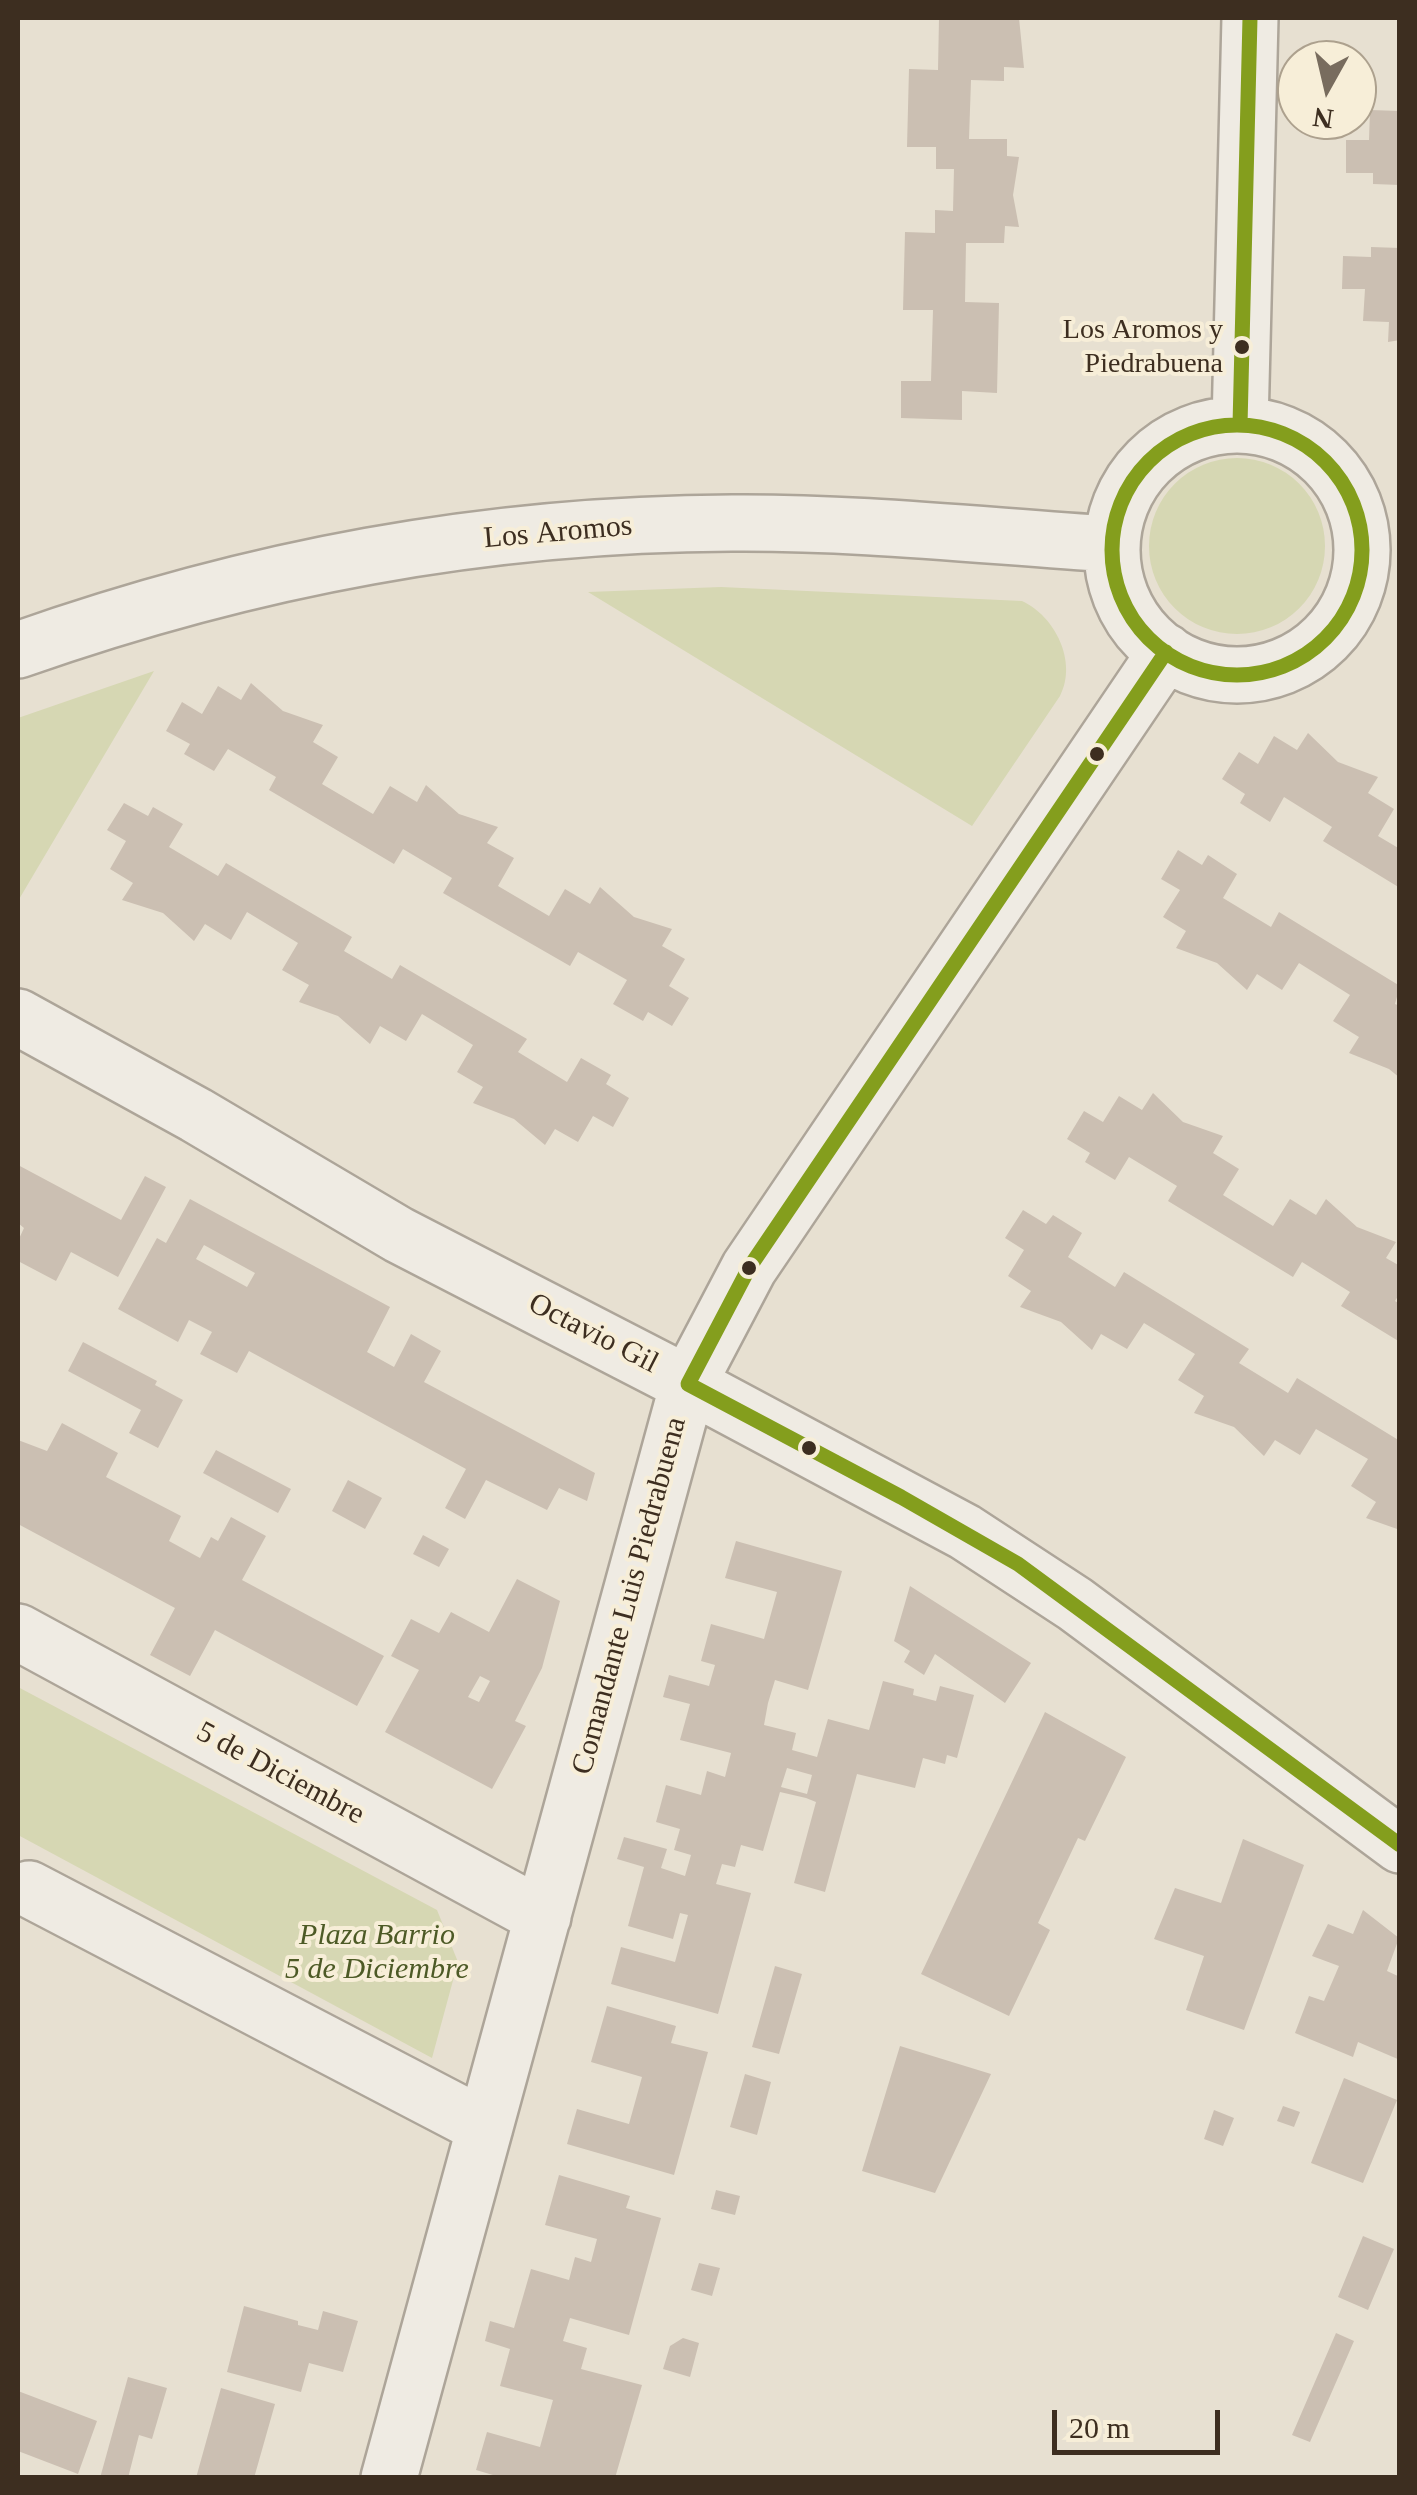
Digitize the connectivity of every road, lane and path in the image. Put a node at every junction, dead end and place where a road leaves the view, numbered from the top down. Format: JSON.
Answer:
{"nodes":[{"id":1,"x":1250,"y":18,"type":"edge"},
{"id":2,"x":1240,"y":425,"type":"junction"},
{"id":3,"x":1112,"y":544,"type":"junction"},
{"id":4,"x":1381,"y":553,"type":"edge"},
{"id":5,"x":18,"y":650,"type":"edge"},
{"id":6,"x":1166,"y":652,"type":"junction"},
{"id":7,"x":18,"y":1017,"type":"edge"},
{"id":8,"x":688,"y":1384,"type":"junction"},
{"id":9,"x":18,"y":1632,"type":"edge"},
{"id":10,"x":1400,"y":1845,"type":"edge"},
{"id":11,"x":29,"y":1888,"type":"dead end"},
{"id":12,"x":543,"y":1916,"type":"junction"},
{"id":13,"x":485,"y":2127,"type":"junction"},
{"id":14,"x":389,"y":2478,"type":"edge"}],
"edges":[{"from":1,"to":2,"type":"street"},
{"from":2,"to":3,"type":"street"},
{"from":2,"to":4,"type":"street"},
{"from":3,"to":5,"type":"street","name":"Los Aromos"},
{"from":3,"to":6,"type":"street"},
{"from":4,"to":6,"type":"street"},
{"from":6,"to":8,"type":"street","name":"Comandante Luis Piedrabuena"},
{"from":7,"to":8,"type":"street","name":"Octavio Gil"},
{"from":8,"to":10,"type":"street","name":"Octavio Gil"},
{"from":8,"to":12,"type":"street","name":"Comandante Luis Piedrabuena"},
{"from":9,"to":12,"type":"street","name":"5 de Diciembre"},
{"from":11,"to":13,"type":"street"},
{"from":12,"to":13,"type":"street","name":"Comandante Luis Piedrabuena"},
{"from":13,"to":14,"type":"street","name":"Comandante Luis Piedrabuena"}]}
